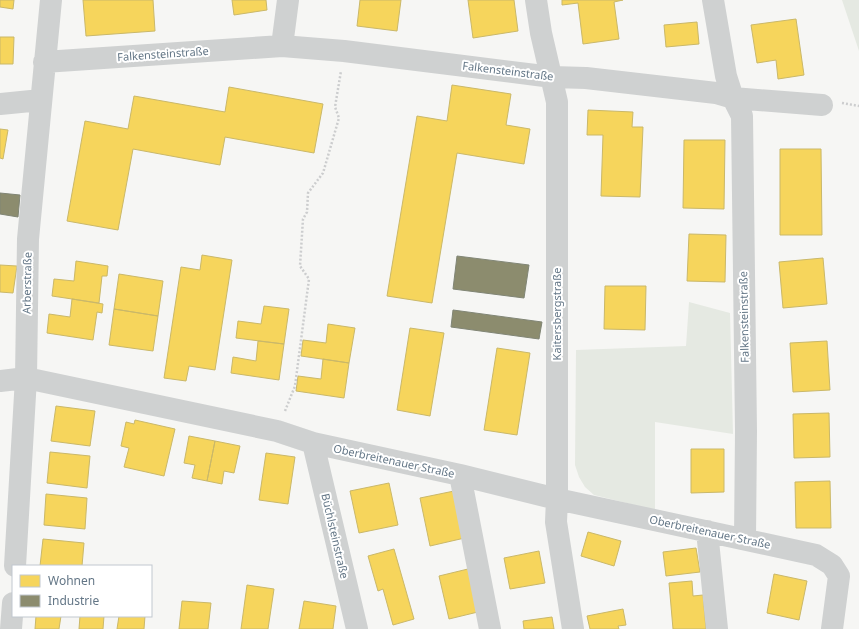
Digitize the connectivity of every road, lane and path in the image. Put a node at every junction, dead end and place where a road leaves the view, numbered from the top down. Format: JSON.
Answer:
{"nodes":[{"id":1,"x":51,"y":0,"type":"edge"},
{"id":2,"x":288,"y":0,"type":"edge"},
{"id":3,"x":536,"y":0,"type":"edge"},
{"id":4,"x":713,"y":0,"type":"edge"},
{"id":5,"x":282,"y":46,"type":"junction"},
{"id":6,"x":344,"y":51,"type":"junction"},
{"id":7,"x":44,"y":62,"type":"junction"},
{"id":8,"x":552,"y":77,"type":"junction"},
{"id":9,"x":733,"y":98,"type":"junction"},
{"id":10,"x":41,"y":100,"type":"junction"},
{"id":11,"x":0,"y":104,"type":"edge"},
{"id":12,"x":822,"y":105,"type":"dead end"},
{"id":13,"x":26,"y":378,"type":"junction"},
{"id":14,"x":0,"y":380,"type":"edge"},
{"id":15,"x":276,"y":432,"type":"junction"},
{"id":16,"x":313,"y":443,"type":"junction"},
{"id":17,"x":460,"y":475,"type":"junction"},
{"id":18,"x":557,"y":499,"type":"junction"},
{"id":19,"x":707,"y":531,"type":"junction"},
{"id":20,"x":745,"y":539,"type":"junction"},
{"id":21,"x":15,"y":565,"type":"edge"},
{"id":22,"x":0,"y":596,"type":"edge"},
{"id":23,"x":12,"y":596,"type":"edge"},
{"id":24,"x":12,"y":616,"type":"edge"},
{"id":25,"x":11,"y":629,"type":"edge"},
{"id":26,"x":357,"y":629,"type":"edge"},
{"id":27,"x":490,"y":629,"type":"edge"},
{"id":28,"x":573,"y":629,"type":"edge"},
{"id":29,"x":717,"y":629,"type":"edge"},
{"id":30,"x":832,"y":629,"type":"edge"}],
"edges":[{"from":1,"to":7,"type":"street","name":"Arberstraße"},
{"from":2,"to":5,"type":"street"},
{"from":3,"to":8,"type":"street","name":"Kaitersbergstraße"},
{"from":4,"to":9,"type":"street"},
{"from":5,"to":6,"type":"street","name":"Falkensteinstraße"},
{"from":5,"to":7,"type":"street","name":"Falkensteinstraße"},
{"from":6,"to":8,"type":"street","name":"Falkensteinstraße"},
{"from":6,"to":15,"type":"path"},
{"from":7,"to":10,"type":"street","name":"Arberstraße"},
{"from":8,"to":9,"type":"street","name":"Falkensteinstraße"},
{"from":8,"to":18,"type":"street","name":"Kaitersbergstraße"},
{"from":9,"to":12,"type":"street","name":"Falkensteinstraße"},
{"from":9,"to":20,"type":"street","name":"Falkensteinstraße"},
{"from":10,"to":11,"type":"street"},
{"from":10,"to":13,"type":"street","name":"Arberstraße"},
{"from":13,"to":14,"type":"street","name":"Oberbreitenauer Straße"},
{"from":13,"to":15,"type":"street","name":"Oberbreitenauer Straße"},
{"from":13,"to":21,"type":"street","name":"Arberstraße"},
{"from":15,"to":16,"type":"street","name":"Oberbreitenauer Straße"},
{"from":16,"to":17,"type":"street","name":"Oberbreitenauer Straße"},
{"from":16,"to":26,"type":"street","name":"Büchlsteinstraße"},
{"from":17,"to":18,"type":"street","name":"Oberbreitenauer Straße"},
{"from":17,"to":27,"type":"street"},
{"from":18,"to":19,"type":"street","name":"Oberbreitenauer Straße"},
{"from":18,"to":28,"type":"street","name":"Kaitersbergstraße"},
{"from":19,"to":20,"type":"street","name":"Oberbreitenauer Straße"},
{"from":19,"to":29,"type":"street"},
{"from":20,"to":30,"type":"street","name":"Oberbreitenauer Straße"},
{"from":22,"to":23,"type":"street"},
{"from":24,"to":25,"type":"street"}]}
